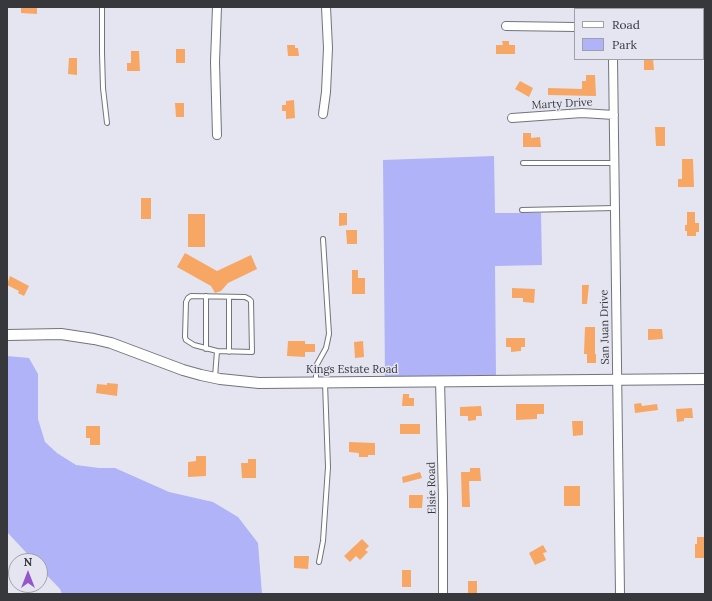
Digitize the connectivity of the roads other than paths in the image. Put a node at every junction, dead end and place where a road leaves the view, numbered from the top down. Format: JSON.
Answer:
{"nodes":[{"id":1,"x":102,"y":7,"type":"edge"},
{"id":2,"x":217,"y":7,"type":"edge"},
{"id":3,"x":326,"y":7,"type":"edge"},
{"id":4,"x":506,"y":26,"type":"dead end"},
{"id":5,"x":574,"y":27,"type":"edge"},
{"id":6,"x":613,"y":60,"type":"edge"},
{"id":7,"x":323,"y":114,"type":"dead end"},
{"id":8,"x":614,"y":115,"type":"junction"},
{"id":9,"x":512,"y":118,"type":"dead end"},
{"id":10,"x":108,"y":123,"type":"dead end"},
{"id":11,"x":217,"y":136,"type":"dead end"},
{"id":12,"x":523,"y":163,"type":"dead end"},
{"id":13,"x":614,"y":164,"type":"junction"},
{"id":14,"x":615,"y":208,"type":"junction"},
{"id":15,"x":522,"y":210,"type":"dead end"},
{"id":16,"x":323,"y":239,"type":"dead end"},
{"id":17,"x":206,"y":296,"type":"junction"},
{"id":18,"x":229,"y":297,"type":"junction"},
{"id":19,"x":7,"y":335,"type":"edge"},
{"id":20,"x":206,"y":349,"type":"junction"},
{"id":21,"x":217,"y":351,"type":"junction"},
{"id":22,"x":229,"y":352,"type":"junction"},
{"id":23,"x":215,"y":378,"type":"junction"},
{"id":24,"x":705,"y":379,"type":"edge"},
{"id":25,"x":618,"y":380,"type":"junction"},
{"id":26,"x":440,"y":381,"type":"junction"},
{"id":27,"x":320,"y":382,"type":"junction"},
{"id":28,"x":319,"y":562,"type":"dead end"},
{"id":29,"x":443,"y":594,"type":"edge"},
{"id":30,"x":620,"y":594,"type":"edge"}],
"edges":[{"from":1,"to":10,"type":"lane"},
{"from":2,"to":11,"type":"street"},
{"from":3,"to":7,"type":"street"},
{"from":4,"to":5,"type":"street"},
{"from":6,"to":8,"type":"street","name":"San Juan Drive"},
{"from":8,"to":9,"type":"street","name":"Marty Drive"},
{"from":8,"to":13,"type":"street","name":"San Juan Drive"},
{"from":12,"to":13,"type":"lane"},
{"from":13,"to":14,"type":"street","name":"San Juan Drive"},
{"from":14,"to":15,"type":"lane"},
{"from":14,"to":25,"type":"street","name":"San Juan Drive"},
{"from":16,"to":27,"type":"lane"},
{"from":17,"to":18,"type":"lane"},
{"from":17,"to":20,"type":"lane"},
{"from":17,"to":20,"type":"lane"},
{"from":18,"to":22,"type":"lane"},
{"from":18,"to":22,"type":"lane"},
{"from":19,"to":23,"type":"street","name":"Kings Estate Road"},
{"from":20,"to":21,"type":"lane"},
{"from":21,"to":22,"type":"lane"},
{"from":21,"to":23,"type":"lane"},
{"from":23,"to":27,"type":"street","name":"Kings Estate Road"},
{"from":24,"to":25,"type":"street","name":"Kings Estate Road"},
{"from":25,"to":26,"type":"street","name":"Kings Estate Road"},
{"from":25,"to":30,"type":"street","name":"San Juan Drive"},
{"from":26,"to":27,"type":"street","name":"Kings Estate Road"},
{"from":26,"to":29,"type":"street","name":"Elsie Road"},
{"from":27,"to":28,"type":"lane"}]}
